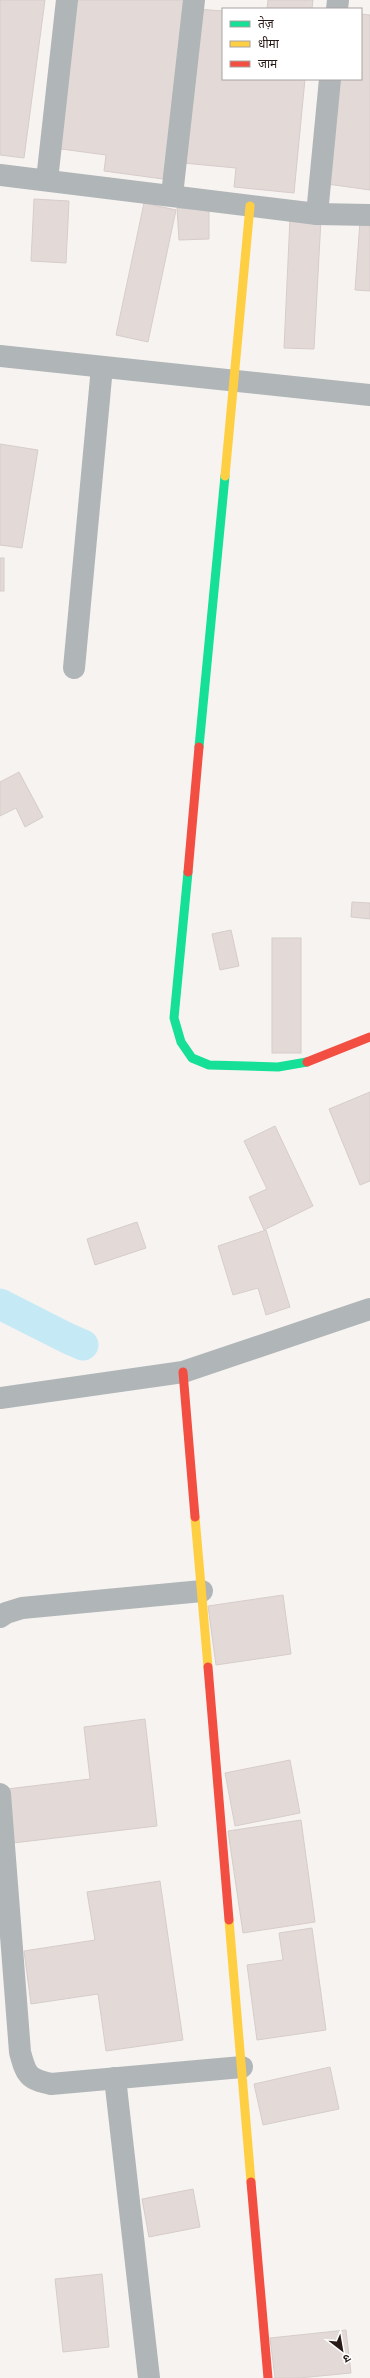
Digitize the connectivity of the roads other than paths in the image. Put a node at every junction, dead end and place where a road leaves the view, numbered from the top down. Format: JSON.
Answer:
{"nodes":[{"id":1,"x":67,"y":0,"type":"edge"},
{"id":2,"x":194,"y":0,"type":"edge"},
{"id":3,"x":330,"y":80,"type":"edge"},
{"id":4,"x":0,"y":175,"type":"edge"},
{"id":5,"x":47,"y":180,"type":"junction"},
{"id":6,"x":172,"y":195,"type":"junction"},
{"id":7,"x":250,"y":206,"type":"junction"},
{"id":8,"x":317,"y":214,"type":"junction"},
{"id":9,"x":370,"y":215,"type":"edge"},
{"id":10,"x":0,"y":356,"type":"edge"},
{"id":11,"x":102,"y":367,"type":"junction"},
{"id":12,"x":232,"y":380,"type":"junction"},
{"id":13,"x":370,"y":395,"type":"edge"},
{"id":14,"x":74,"y":668,"type":"dead end"},
{"id":15,"x":370,"y":1037,"type":"edge"},
{"id":16,"x":370,"y":1310,"type":"edge"},
{"id":17,"x":183,"y":1372,"type":"junction"},
{"id":18,"x":0,"y":1398,"type":"edge"},
{"id":19,"x":202,"y":1591,"type":"junction"},
{"id":20,"x":0,"y":1617,"type":"edge"},
{"id":21,"x":0,"y":1794,"type":"edge"},
{"id":22,"x":242,"y":2067,"type":"junction"},
{"id":23,"x":115,"y":2078,"type":"junction"},
{"id":24,"x":149,"y":2378,"type":"edge"},
{"id":25,"x":268,"y":2378,"type":"edge"}],
"edges":[{"from":1,"to":5,"type":"street"},
{"from":2,"to":6,"type":"street"},
{"from":3,"to":8,"type":"street"},
{"from":4,"to":5,"type":"street"},
{"from":5,"to":6,"type":"street"},
{"from":6,"to":7,"type":"street"},
{"from":7,"to":8,"type":"street"},
{"from":7,"to":12,"type":"street"},
{"from":8,"to":9,"type":"street"},
{"from":10,"to":11,"type":"street"},
{"from":11,"to":12,"type":"street"},
{"from":11,"to":14,"type":"street"},
{"from":12,"to":13,"type":"street"},
{"from":12,"to":15,"type":"street"},
{"from":16,"to":17,"type":"street"},
{"from":17,"to":18,"type":"street"},
{"from":17,"to":19,"type":"street"},
{"from":19,"to":20,"type":"street"},
{"from":19,"to":22,"type":"street"},
{"from":21,"to":23,"type":"street"},
{"from":22,"to":23,"type":"street"},
{"from":22,"to":25,"type":"street"},
{"from":23,"to":24,"type":"street"}]}
